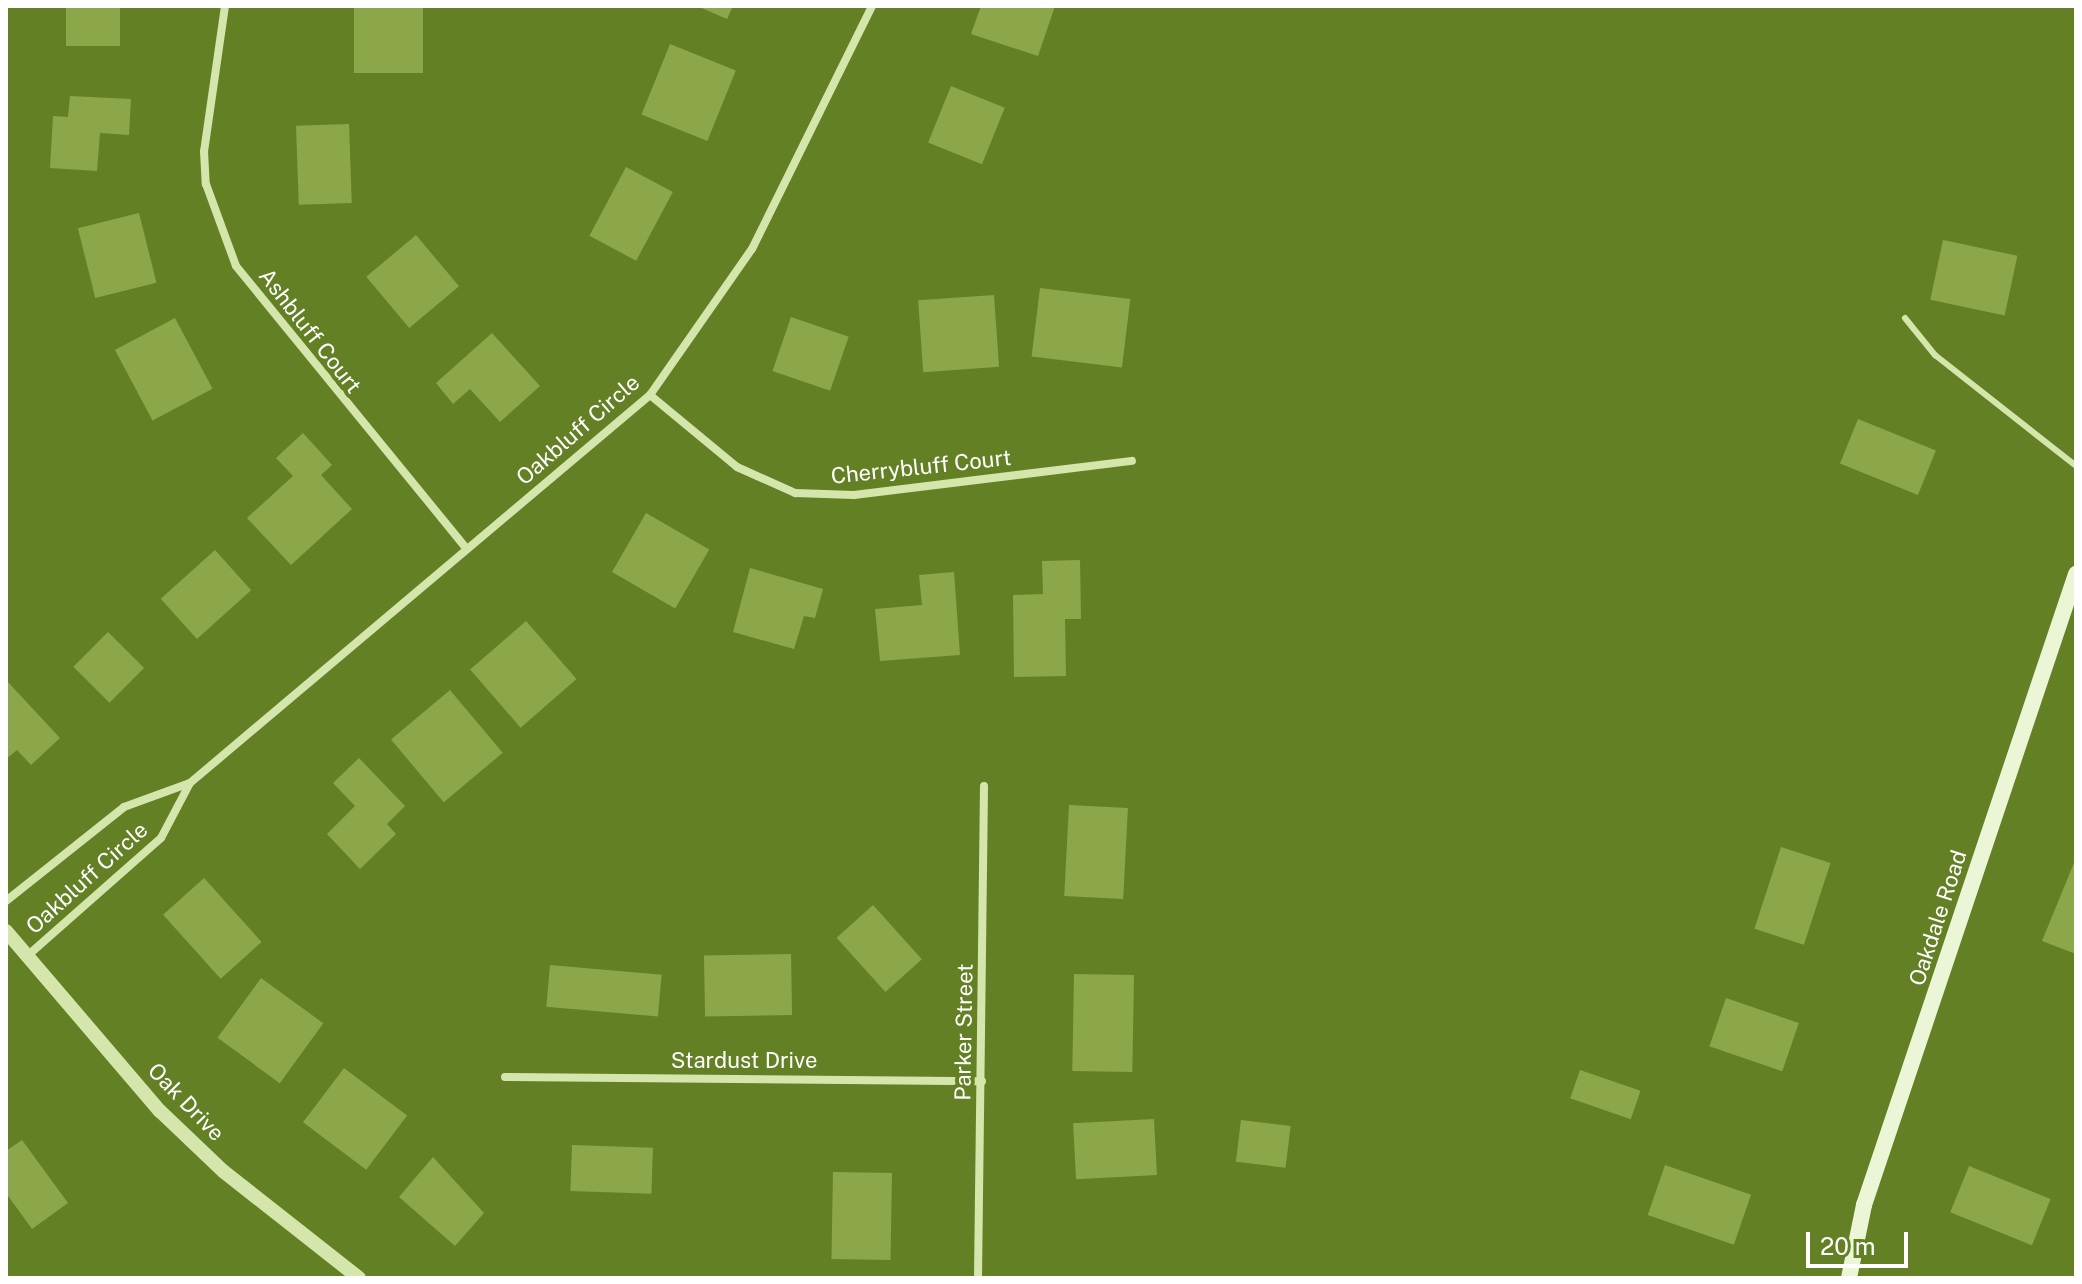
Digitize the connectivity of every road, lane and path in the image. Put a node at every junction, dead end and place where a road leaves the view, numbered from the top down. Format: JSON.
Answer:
{"nodes":[{"id":1,"x":225,"y":6,"type":"edge"},
{"id":2,"x":872,"y":6,"type":"edge"},
{"id":3,"x":1905,"y":318,"type":"dead end"},
{"id":4,"x":650,"y":395,"type":"junction"},
{"id":5,"x":1132,"y":461,"type":"dead end"},
{"id":6,"x":2076,"y":466,"type":"edge"},
{"id":7,"x":467,"y":549,"type":"junction"},
{"id":8,"x":2076,"y":574,"type":"edge"},
{"id":9,"x":190,"y":783,"type":"junction"},
{"id":10,"x":984,"y":786,"type":"dead end"},
{"id":11,"x":6,"y":901,"type":"edge"},
{"id":12,"x":6,"y":931,"type":"edge"},
{"id":13,"x":27,"y":956,"type":"junction"},
{"id":14,"x":505,"y":1077,"type":"dead end"},
{"id":15,"x":982,"y":1081,"type":"junction"},
{"id":16,"x":359,"y":1278,"type":"edge"},
{"id":17,"x":978,"y":1278,"type":"edge"},
{"id":18,"x":1849,"y":1278,"type":"edge"}],
"edges":[{"from":1,"to":7,"type":"street","name":"Ashbluff Court"},
{"from":2,"to":4,"type":"street","name":"Oakbluff Circle"},
{"from":3,"to":6,"type":"lane"},
{"from":4,"to":5,"type":"street","name":"Cherrybluff Court"},
{"from":4,"to":7,"type":"street","name":"Oakbluff Circle"},
{"from":7,"to":9,"type":"street","name":"Oakbluff Circle"},
{"from":8,"to":18,"type":"main road","name":"Oakdale Road"},
{"from":9,"to":11,"type":"street","name":"Oakbluff Circle"},
{"from":9,"to":13,"type":"street","name":"Oakbluff Circle"},
{"from":10,"to":15,"type":"street","name":"Parker Street"},
{"from":12,"to":13,"type":"street","name":"Oak Drive"},
{"from":13,"to":16,"type":"street","name":"Oak Drive"},
{"from":14,"to":15,"type":"street","name":"Stardust Drive"},
{"from":15,"to":17,"type":"street","name":"Parker Street"}]}
